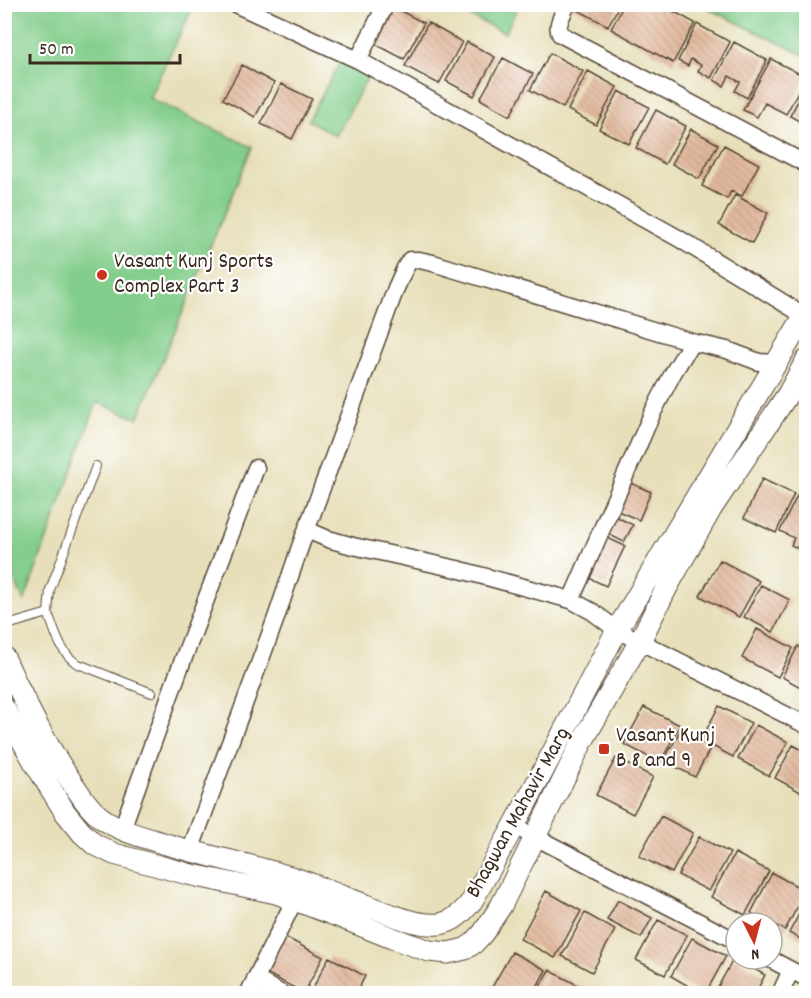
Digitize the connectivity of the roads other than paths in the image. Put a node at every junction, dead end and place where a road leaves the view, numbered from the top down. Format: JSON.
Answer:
{"nodes":[{"id":1,"x":235,"y":4,"type":"edge"},
{"id":2,"x":386,"y":4,"type":"edge"},
{"id":3,"x":567,"y":4,"type":"edge"},
{"id":4,"x":358,"y":60,"type":"junction"},
{"id":5,"x":807,"y":164,"type":"edge"},
{"id":6,"x":806,"y":314,"type":"edge"},
{"id":7,"x":692,"y":342,"type":"junction"},
{"id":8,"x":776,"y":363,"type":"junction"},
{"id":9,"x":804,"y":371,"type":"edge"},
{"id":10,"x":766,"y":382,"type":"junction"},
{"id":11,"x":797,"y":398,"type":"edge"},
{"id":12,"x":96,"y":466,"type":"dead end"},
{"id":13,"x":256,"y":468,"type":"dead end"},
{"id":14,"x":307,"y":530,"type":"junction"},
{"id":15,"x":571,"y":600,"type":"junction"},
{"id":16,"x":48,"y":613,"type":"junction"},
{"id":17,"x":4,"y":626,"type":"edge"},
{"id":18,"x":617,"y":630,"type":"junction"},
{"id":19,"x":640,"y":641,"type":"junction"},
{"id":20,"x":4,"y":657,"type":"edge"},
{"id":21,"x":152,"y":693,"type":"dead end"},
{"id":22,"x":4,"y":708,"type":"edge"},
{"id":23,"x":807,"y":724,"type":"edge"},
{"id":24,"x":514,"y":826,"type":"junction"},
{"id":25,"x":122,"y":829,"type":"junction"},
{"id":26,"x":536,"y":836,"type":"junction"},
{"id":27,"x":190,"y":851,"type":"junction"},
{"id":28,"x":296,"y":889,"type":"junction"},
{"id":29,"x":724,"y":935,"type":"edge"},
{"id":30,"x":784,"y":966,"type":"edge"},
{"id":31,"x":799,"y":974,"type":"edge"},
{"id":32,"x":252,"y":986,"type":"edge"},
{"id":33,"x":282,"y":993,"type":"edge"},
{"id":34,"x":780,"y":993,"type":"edge"}],
"edges":[{"from":1,"to":4,"type":"street"},
{"from":2,"to":4,"type":"street"},
{"from":3,"to":5,"type":"street"},
{"from":4,"to":6,"type":"street"},
{"from":6,"to":8,"type":"street","name":"Bhagwan Mahavir Marg"},
{"from":7,"to":8,"type":"street"},
{"from":7,"to":14,"type":"street"},
{"from":7,"to":15,"type":"street"},
{"from":8,"to":9,"type":"street"},
{"from":8,"to":10,"type":"street","name":"Bhagwan Mahavir Marg"},
{"from":9,"to":11,"type":"street","name":"Bhagwan Mahavir Marg"},
{"from":10,"to":11,"type":"street"},
{"from":10,"to":18,"type":"street","name":"Bhagwan Mahavir Marg"},
{"from":11,"to":19,"type":"street","name":"Bhagwan Mahavir Marg"},
{"from":12,"to":16,"type":"lane"},
{"from":13,"to":25,"type":"street"},
{"from":14,"to":15,"type":"street"},
{"from":14,"to":27,"type":"street"},
{"from":15,"to":18,"type":"street"},
{"from":16,"to":17,"type":"lane"},
{"from":16,"to":21,"type":"lane"},
{"from":18,"to":19,"type":"street"},
{"from":18,"to":24,"type":"street","name":"Bhagwan Mahavir Marg"},
{"from":19,"to":23,"type":"street"},
{"from":19,"to":26,"type":"street","name":"Bhagwan Mahavir Marg"},
{"from":20,"to":25,"type":"street","name":"Bhagwan Mahavir Marg"},
{"from":22,"to":28,"type":"street","name":"Bhagwan Mahavir Marg"},
{"from":24,"to":26,"type":"street"},
{"from":24,"to":28,"type":"street","name":"Bhagwan Mahavir Marg"},
{"from":25,"to":27,"type":"street","name":"Bhagwan Mahavir Marg"},
{"from":26,"to":28,"type":"street","name":"Bhagwan Mahavir Marg"},
{"from":26,"to":29,"type":"street"},
{"from":27,"to":28,"type":"street","name":"Bhagwan Mahavir Marg"},
{"from":28,"to":32,"type":"street"},
{"from":30,"to":31,"type":"street"},
{"from":31,"to":34,"type":"street"},
{"from":32,"to":33,"type":"street"}]}
